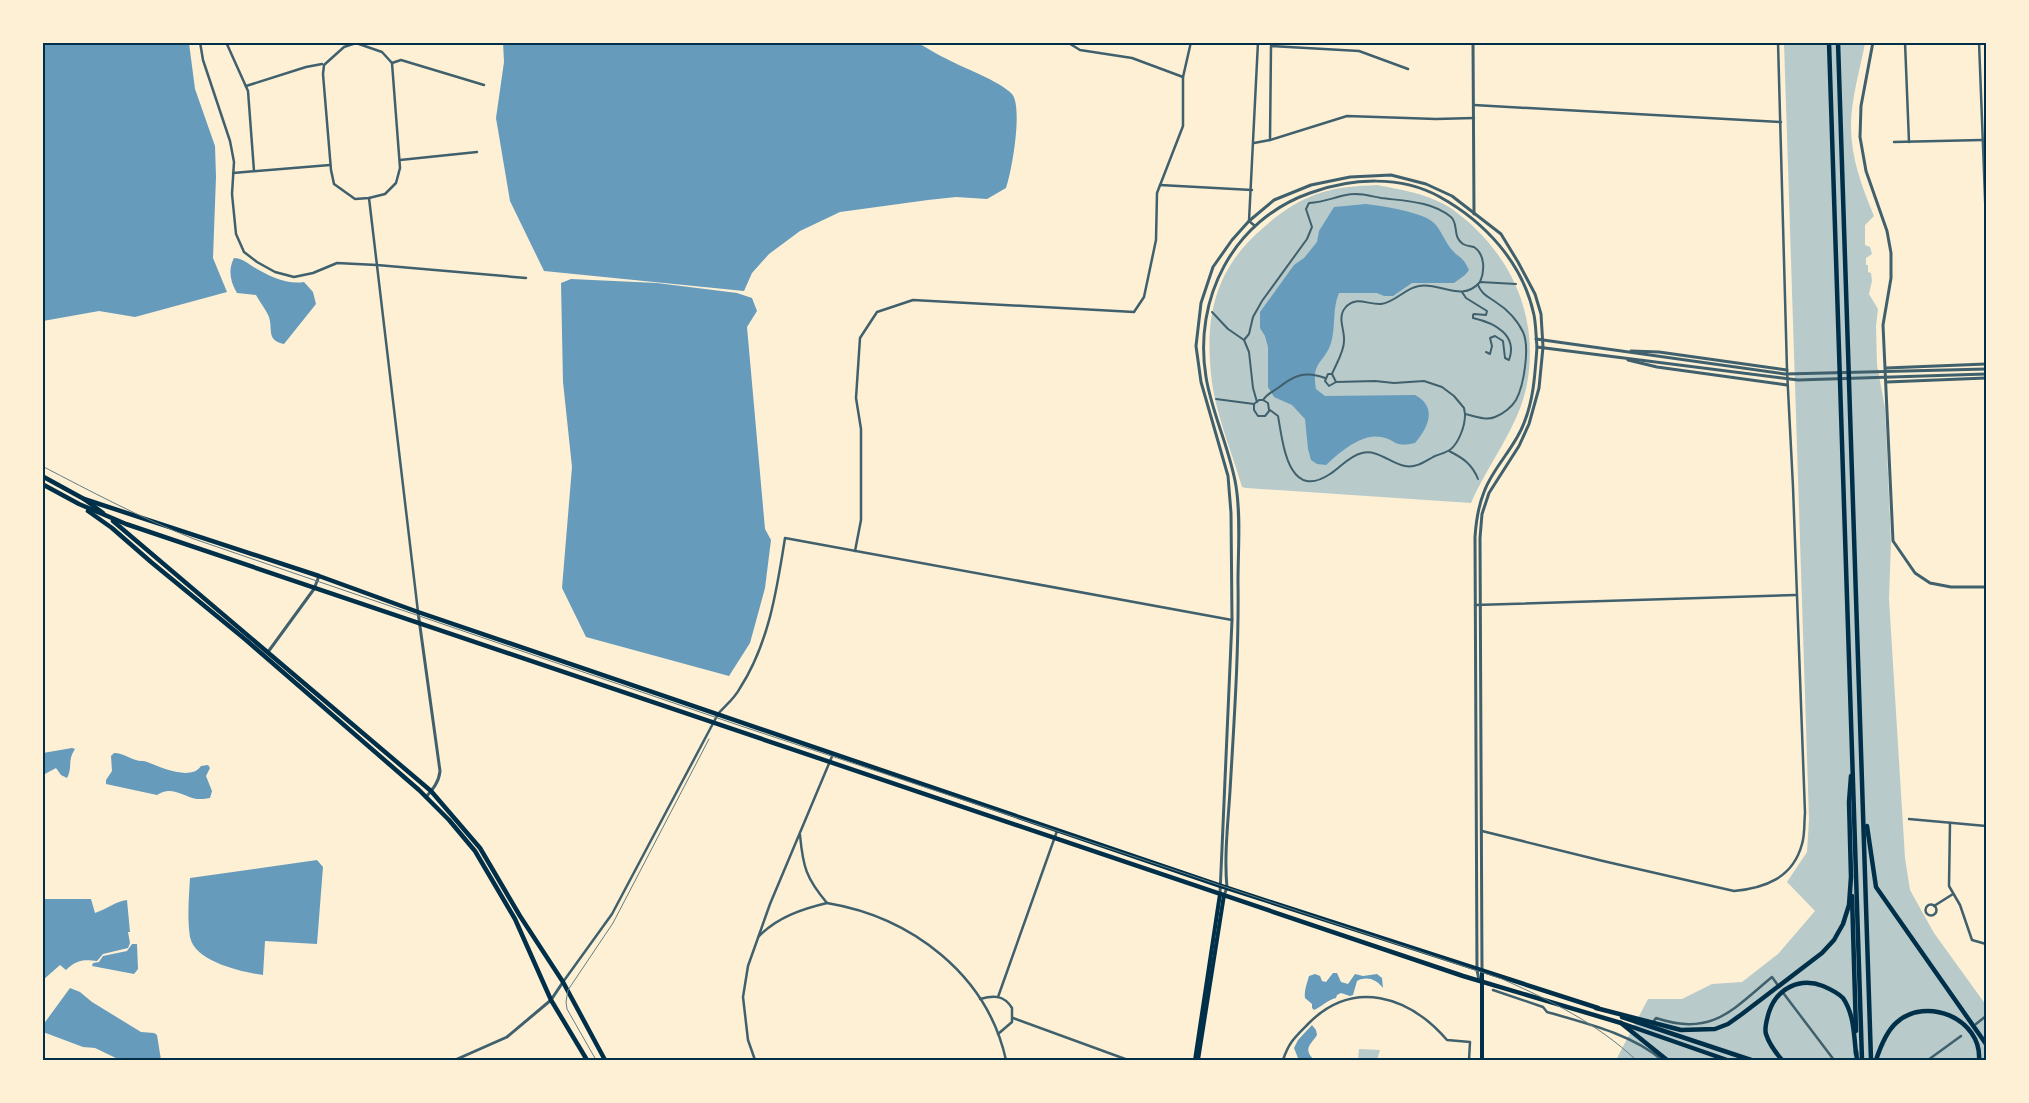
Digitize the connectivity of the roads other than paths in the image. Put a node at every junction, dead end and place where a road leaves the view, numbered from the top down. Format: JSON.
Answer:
{"nodes":[{"id":1,"x":200,"y":42,"type":"edge"},
{"id":2,"x":226,"y":42,"type":"edge"},
{"id":3,"x":1067,"y":42,"type":"edge"},
{"id":4,"x":1191,"y":42,"type":"edge"},
{"id":5,"x":1258,"y":42,"type":"edge"},
{"id":6,"x":1473,"y":42,"type":"edge"},
{"id":7,"x":1778,"y":42,"type":"edge"},
{"id":8,"x":1829,"y":42,"type":"edge"},
{"id":9,"x":1838,"y":42,"type":"edge"},
{"id":10,"x":1873,"y":42,"type":"edge"},
{"id":11,"x":1905,"y":42,"type":"edge"},
{"id":12,"x":1979,"y":42,"type":"edge"},
{"id":13,"x":356,"y":43,"type":"edge"},
{"id":14,"x":392,"y":63,"type":"junction"},
{"id":15,"x":322,"y":64,"type":"dead end"},
{"id":16,"x":1408,"y":69,"type":"dead end"},
{"id":17,"x":1183,"y":77,"type":"junction"},
{"id":18,"x":484,"y":85,"type":"dead end"},
{"id":19,"x":246,"y":86,"type":"junction"},
{"id":20,"x":1474,"y":105,"type":"junction"},
{"id":21,"x":1474,"y":118,"type":"junction"},
{"id":22,"x":1781,"y":122,"type":"junction"},
{"id":23,"x":1270,"y":140,"type":"junction"},
{"id":24,"x":1982,"y":140,"type":"junction"},
{"id":25,"x":1894,"y":142,"type":"dead end"},
{"id":26,"x":1909,"y":142,"type":"junction"},
{"id":27,"x":1254,"y":143,"type":"junction"},
{"id":28,"x":477,"y":152,"type":"dead end"},
{"id":29,"x":400,"y":160,"type":"junction"},
{"id":30,"x":330,"y":165,"type":"junction"},
{"id":31,"x":254,"y":171,"type":"junction"},
{"id":32,"x":233,"y":173,"type":"junction"},
{"id":33,"x":1985,"y":173,"type":"edge"},
{"id":34,"x":1160,"y":185,"type":"junction"},
{"id":35,"x":1252,"y":190,"type":"junction"},
{"id":36,"x":370,"y":198,"type":"junction"},
{"id":37,"x":1475,"y":213,"type":"junction"},
{"id":38,"x":1471,"y":217,"type":"junction"},
{"id":39,"x":1250,"y":220,"type":"junction"},
{"id":40,"x":1986,"y":221,"type":"edge"},
{"id":41,"x":1255,"y":226,"type":"junction"},
{"id":42,"x":377,"y":265,"type":"junction"},
{"id":43,"x":526,"y":278,"type":"dead end"},
{"id":44,"x":1480,"y":282,"type":"junction"},
{"id":45,"x":1516,"y":284,"type":"dead end"},
{"id":46,"x":1478,"y":285,"type":"junction"},
{"id":47,"x":1462,"y":292,"type":"junction"},
{"id":48,"x":1212,"y":312,"type":"dead end"},
{"id":49,"x":1536,"y":339,"type":"junction"},
{"id":50,"x":1244,"y":340,"type":"junction"},
{"id":51,"x":1543,"y":340,"type":"junction"},
{"id":52,"x":1537,"y":347,"type":"junction"},
{"id":53,"x":1543,"y":347,"type":"junction"},
{"id":54,"x":1623,"y":351,"type":"junction"},
{"id":55,"x":1486,"y":352,"type":"dead end"},
{"id":56,"x":1622,"y":358,"type":"junction"},
{"id":57,"x":1986,"y":364,"type":"edge"},
{"id":58,"x":1886,"y":368,"type":"junction"},
{"id":59,"x":1986,"y":368,"type":"edge"},
{"id":60,"x":1787,"y":370,"type":"junction"},
{"id":61,"x":1332,"y":374,"type":"junction"},
{"id":62,"x":1986,"y":374,"type":"edge"},
{"id":63,"x":1325,"y":378,"type":"junction"},
{"id":64,"x":1986,"y":378,"type":"edge"},
{"id":65,"x":1336,"y":382,"type":"junction"},
{"id":66,"x":1887,"y":382,"type":"junction"},
{"id":67,"x":1787,"y":385,"type":"junction"},
{"id":68,"x":1216,"y":399,"type":"dead end"},
{"id":69,"x":1263,"y":400,"type":"junction"},
{"id":70,"x":1256,"y":403,"type":"junction"},
{"id":71,"x":1270,"y":410,"type":"junction"},
{"id":72,"x":1465,"y":414,"type":"junction"},
{"id":73,"x":1449,"y":451,"type":"junction"},
{"id":74,"x":42,"y":476,"type":"edge"},
{"id":75,"x":1478,"y":479,"type":"dead end"},
{"id":76,"x":42,"y":484,"type":"edge"},
{"id":77,"x":84,"y":499,"type":"junction"},
{"id":78,"x":79,"y":504,"type":"junction"},
{"id":79,"x":109,"y":518,"type":"junction"},
{"id":80,"x":855,"y":551,"type":"junction"},
{"id":81,"x":319,"y":576,"type":"junction"},
{"id":82,"x":1986,"y":587,"type":"edge"},
{"id":83,"x":314,"y":588,"type":"junction"},
{"id":84,"x":1797,"y":595,"type":"junction"},
{"id":85,"x":1475,"y":605,"type":"junction"},
{"id":86,"x":1480,"y":605,"type":"junction"},
{"id":87,"x":418,"y":612,"type":"junction"},
{"id":88,"x":1232,"y":620,"type":"junction"},
{"id":89,"x":420,"y":625,"type":"junction"},
{"id":90,"x":266,"y":654,"type":"junction"},
{"id":91,"x":718,"y":714,"type":"junction"},
{"id":92,"x":713,"y":724,"type":"junction"},
{"id":93,"x":1853,"y":750,"type":"junction"},
{"id":94,"x":833,"y":754,"type":"junction"},
{"id":95,"x":830,"y":762,"type":"junction"},
{"id":96,"x":431,"y":791,"type":"junction"},
{"id":97,"x":426,"y":797,"type":"junction"},
{"id":98,"x":1864,"y":798,"type":"junction"},
{"id":99,"x":1909,"y":819,"type":"dead end"},
{"id":100,"x":1950,"y":823,"type":"junction"},
{"id":101,"x":1986,"y":826,"type":"edge"},
{"id":102,"x":1057,"y":830,"type":"junction"},
{"id":103,"x":1477,"y":830,"type":"junction"},
{"id":104,"x":1482,"y":831,"type":"junction"},
{"id":105,"x":800,"y":834,"type":"junction"},
{"id":106,"x":1054,"y":839,"type":"junction"},
{"id":107,"x":1851,"y":878,"type":"junction"},
{"id":108,"x":1221,"y":886,"type":"junction"},
{"id":109,"x":1226,"y":888,"type":"junction"},
{"id":110,"x":1953,"y":894,"type":"junction"},
{"id":111,"x":1222,"y":895,"type":"junction"},
{"id":112,"x":827,"y":903,"type":"junction"},
{"id":113,"x":1934,"y":906,"type":"junction"},
{"id":114,"x":758,"y":938,"type":"junction"},
{"id":115,"x":1986,"y":944,"type":"edge"},
{"id":116,"x":1479,"y":971,"type":"junction"},
{"id":117,"x":1480,"y":980,"type":"junction"},
{"id":118,"x":563,"y":982,"type":"junction"},
{"id":119,"x":1777,"y":984,"type":"dead end"},
{"id":120,"x":1493,"y":990,"type":"dead end"},
{"id":121,"x":1784,"y":994,"type":"dead end"},
{"id":122,"x":998,"y":997,"type":"junction"},
{"id":123,"x":980,"y":998,"type":"junction"},
{"id":124,"x":551,"y":1000,"type":"junction"},
{"id":125,"x":1596,"y":1008,"type":"junction"},
{"id":126,"x":1986,"y":1016,"type":"edge"},
{"id":127,"x":1013,"y":1018,"type":"junction"},
{"id":128,"x":1652,"y":1022,"type":"junction"},
{"id":129,"x":1621,"y":1023,"type":"junction"},
{"id":130,"x":1976,"y":1024,"type":"dead end"},
{"id":131,"x":998,"y":1034,"type":"junction"},
{"id":132,"x":1961,"y":1036,"type":"dead end"},
{"id":133,"x":1986,"y":1044,"type":"edge"},
{"id":134,"x":1856,"y":1054,"type":"junction"},
{"id":135,"x":455,"y":1060,"type":"edge"},
{"id":136,"x":587,"y":1060,"type":"edge"},
{"id":137,"x":605,"y":1060,"type":"edge"},
{"id":138,"x":755,"y":1060,"type":"edge"},
{"id":139,"x":1006,"y":1060,"type":"edge"},
{"id":140,"x":1128,"y":1060,"type":"edge"},
{"id":141,"x":1196,"y":1060,"type":"edge"},
{"id":142,"x":1282,"y":1060,"type":"edge"},
{"id":143,"x":1469,"y":1060,"type":"edge"},
{"id":144,"x":1482,"y":1060,"type":"edge"},
{"id":145,"x":1662,"y":1060,"type":"edge"},
{"id":146,"x":1667,"y":1060,"type":"edge"},
{"id":147,"x":1727,"y":1060,"type":"edge"},
{"id":148,"x":1751,"y":1060,"type":"edge"},
{"id":149,"x":1782,"y":1060,"type":"edge"},
{"id":150,"x":1834,"y":1060,"type":"edge"},
{"id":151,"x":1856,"y":1060,"type":"edge"},
{"id":152,"x":1862,"y":1060,"type":"edge"},
{"id":153,"x":1871,"y":1060,"type":"edge"},
{"id":154,"x":1876,"y":1060,"type":"edge"},
{"id":155,"x":1928,"y":1060,"type":"edge"},
{"id":156,"x":1979,"y":1060,"type":"edge"}],
"edges":[{"from":1,"to":32,"type":"street"},
{"from":2,"to":19,"type":"street"},
{"from":3,"to":17,"type":"street"},
{"from":4,"to":17,"type":"street"},
{"from":5,"to":27,"type":"street"},
{"from":6,"to":20,"type":"street"},
{"from":7,"to":22,"type":"street"},
{"from":8,"to":93,"type":"main road"},
{"from":9,"to":98,"type":"main road"},
{"from":10,"to":58,"type":"street"},
{"from":11,"to":26,"type":"street"},
{"from":12,"to":24,"type":"street"},
{"from":13,"to":14,"type":"street"},
{"from":13,"to":30,"type":"street"},
{"from":14,"to":18,"type":"street"},
{"from":14,"to":29,"type":"street"},
{"from":15,"to":19,"type":"street"},
{"from":16,"to":23,"type":"street"},
{"from":17,"to":34,"type":"street"},
{"from":19,"to":31,"type":"street"},
{"from":20,"to":21,"type":"street"},
{"from":20,"to":22,"type":"street"},
{"from":21,"to":23,"type":"street"},
{"from":21,"to":37,"type":"street"},
{"from":22,"to":60,"type":"street"},
{"from":23,"to":27,"type":"street"},
{"from":24,"to":26,"type":"street"},
{"from":24,"to":33,"type":"street"},
{"from":25,"to":26,"type":"street"},
{"from":27,"to":35,"type":"street"},
{"from":28,"to":29,"type":"street"},
{"from":29,"to":36,"type":"street"},
{"from":30,"to":31,"type":"street"},
{"from":30,"to":36,"type":"street"},
{"from":31,"to":32,"type":"street"},
{"from":32,"to":42,"type":"street"},
{"from":33,"to":40,"type":"street"},
{"from":34,"to":35,"type":"street"},
{"from":34,"to":80,"type":"street"},
{"from":35,"to":39,"type":"street"},
{"from":36,"to":42,"type":"street"},
{"from":37,"to":38,"type":"street"},
{"from":37,"to":39,"type":"street"},
{"from":37,"to":51,"type":"street"},
{"from":38,"to":41,"type":"street"},
{"from":38,"to":49,"type":"street"},
{"from":39,"to":41,"type":"street"},
{"from":39,"to":88,"type":"street"},
{"from":41,"to":109,"type":"street"},
{"from":42,"to":43,"type":"street"},
{"from":42,"to":87,"type":"street"},
{"from":44,"to":45,"type":"street"},
{"from":44,"to":46,"type":"street"},
{"from":44,"to":50,"type":"street"},
{"from":46,"to":47,"type":"street"},
{"from":46,"to":72,"type":"street"},
{"from":47,"to":55,"type":"street"},
{"from":47,"to":61,"type":"street"},
{"from":48,"to":50,"type":"street"},
{"from":49,"to":51,"type":"street"},
{"from":49,"to":52,"type":"street"},
{"from":50,"to":70,"type":"street"},
{"from":51,"to":53,"type":"street"},
{"from":51,"to":54,"type":"street"},
{"from":52,"to":53,"type":"street"},
{"from":52,"to":85,"type":"street"},
{"from":53,"to":56,"type":"street"},
{"from":53,"to":86,"type":"street"},
{"from":54,"to":59,"type":"street"},
{"from":54,"to":60,"type":"street"},
{"from":56,"to":62,"type":"street"},
{"from":56,"to":67,"type":"street"},
{"from":57,"to":58,"type":"street"},
{"from":58,"to":66,"type":"street"},
{"from":60,"to":67,"type":"street"},
{"from":61,"to":63,"type":"street"},
{"from":61,"to":65,"type":"street"},
{"from":63,"to":65,"type":"street"},
{"from":63,"to":69,"type":"street"},
{"from":64,"to":66,"type":"street"},
{"from":65,"to":72,"type":"street"},
{"from":66,"to":82,"type":"street"},
{"from":67,"to":84,"type":"street"},
{"from":68,"to":70,"type":"street"},
{"from":69,"to":70,"type":"street"},
{"from":69,"to":71,"type":"street"},
{"from":70,"to":71,"type":"street"},
{"from":71,"to":73,"type":"street"},
{"from":72,"to":73,"type":"street"},
{"from":73,"to":75,"type":"street"},
{"from":74,"to":77,"type":"main road"},
{"from":76,"to":78,"type":"main road"},
{"from":77,"to":79,"type":"main road"},
{"from":77,"to":81,"type":"main road"},
{"from":78,"to":79,"type":"main road"},
{"from":78,"to":90,"type":"main road"},
{"from":79,"to":83,"type":"main road"},
{"from":79,"to":90,"type":"main road"},
{"from":80,"to":88,"type":"street"},
{"from":80,"to":91,"type":"street"},
{"from":81,"to":83,"type":"street"},
{"from":81,"to":87,"type":"main road"},
{"from":83,"to":89,"type":"main road"},
{"from":83,"to":90,"type":"street"},
{"from":84,"to":86,"type":"street"},
{"from":84,"to":104,"type":"street"},
{"from":85,"to":86,"type":"street"},
{"from":85,"to":103,"type":"street"},
{"from":86,"to":104,"type":"street"},
{"from":87,"to":89,"type":"street"},
{"from":87,"to":91,"type":"main road"},
{"from":88,"to":108,"type":"street"},
{"from":89,"to":92,"type":"main road"},
{"from":89,"to":96,"type":"street"},
{"from":90,"to":96,"type":"main road"},
{"from":90,"to":97,"type":"main road"},
{"from":91,"to":92,"type":"street"},
{"from":91,"to":94,"type":"main road"},
{"from":92,"to":95,"type":"main road"},
{"from":92,"to":118,"type":"street"},
{"from":93,"to":107,"type":"main road"},
{"from":93,"to":152,"type":"main road"},
{"from":94,"to":95,"type":"street"},
{"from":94,"to":102,"type":"main road"},
{"from":95,"to":105,"type":"street"},
{"from":95,"to":106,"type":"main road"},
{"from":96,"to":97,"type":"street"},
{"from":96,"to":118,"type":"main road"},
{"from":97,"to":124,"type":"main road"},
{"from":98,"to":133,"type":"main road"},
{"from":98,"to":153,"type":"main road"},
{"from":99,"to":100,"type":"street"},
{"from":100,"to":101,"type":"street"},
{"from":100,"to":110,"type":"street"},
{"from":102,"to":106,"type":"street"},
{"from":102,"to":108,"type":"main road"},
{"from":103,"to":104,"type":"street"},
{"from":103,"to":116,"type":"street"},
{"from":104,"to":116,"type":"street"},
{"from":105,"to":112,"type":"street"},
{"from":105,"to":114,"type":"street"},
{"from":106,"to":111,"type":"main road"},
{"from":106,"to":122,"type":"street"},
{"from":107,"to":128,"type":"main road"},
{"from":107,"to":134,"type":"main road"},
{"from":108,"to":109,"type":"main road"},
{"from":108,"to":111,"type":"street"},
{"from":109,"to":111,"type":"street"},
{"from":109,"to":116,"type":"main road"},
{"from":110,"to":113,"type":"street"},
{"from":110,"to":115,"type":"street"},
{"from":111,"to":117,"type":"main road"},
{"from":111,"to":141,"type":"main road"},
{"from":112,"to":114,"type":"street"},
{"from":112,"to":123,"type":"street"},
{"from":113,"to":113,"type":"street"},
{"from":114,"to":138,"type":"street"},
{"from":116,"to":117,"type":"main road"},
{"from":116,"to":125,"type":"main road"},
{"from":117,"to":129,"type":"main road"},
{"from":117,"to":144,"type":"main road"},
{"from":118,"to":124,"type":"street"},
{"from":118,"to":137,"type":"main road"},
{"from":119,"to":128,"type":"street"},
{"from":120,"to":145,"type":"street"},
{"from":121,"to":150,"type":"street"},
{"from":122,"to":123,"type":"street"},
{"from":122,"to":127,"type":"street"},
{"from":123,"to":131,"type":"street"},
{"from":124,"to":135,"type":"street"},
{"from":124,"to":136,"type":"main road"},
{"from":125,"to":128,"type":"main road"},
{"from":125,"to":148,"type":"main road"},
{"from":126,"to":130,"type":"street"},
{"from":127,"to":131,"type":"street"},
{"from":127,"to":140,"type":"street"},
{"from":129,"to":146,"type":"main road"},
{"from":129,"to":147,"type":"main road"},
{"from":131,"to":139,"type":"street"},
{"from":132,"to":155,"type":"street"},
{"from":134,"to":149,"type":"main road"},
{"from":134,"to":151,"type":"main road"},
{"from":142,"to":143,"type":"street"},
{"from":154,"to":156,"type":"main road"}]}
